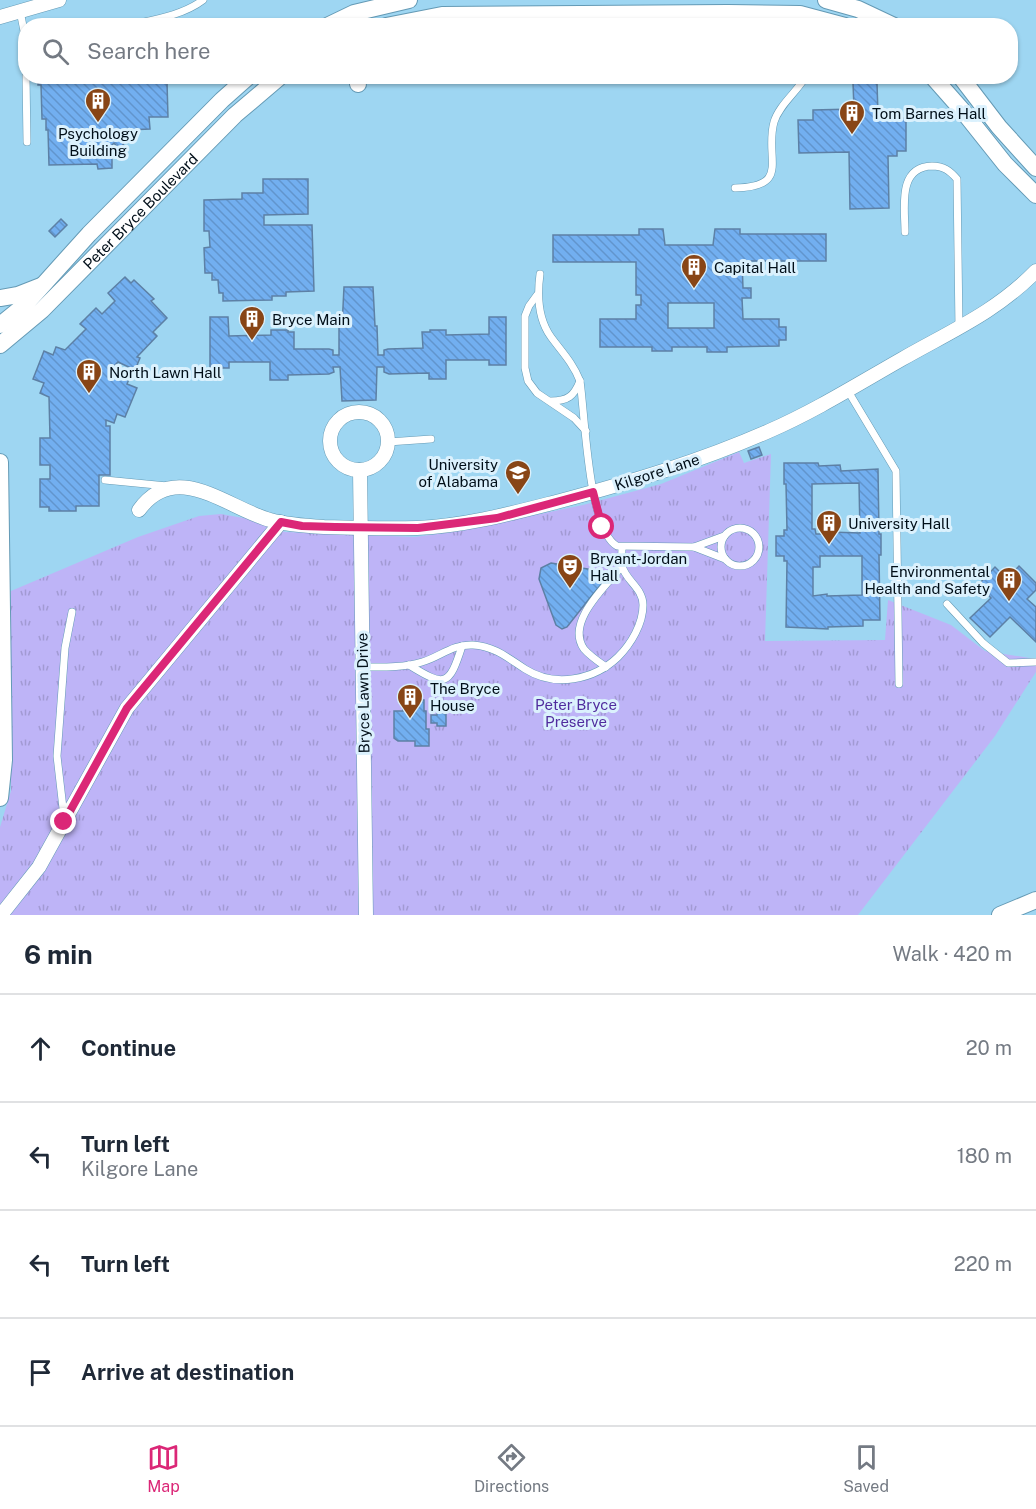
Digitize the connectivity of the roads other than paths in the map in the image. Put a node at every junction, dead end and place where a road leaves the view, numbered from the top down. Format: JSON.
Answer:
{"nodes":[{"id":1,"x":58,"y":0,"type":"edge"},
{"id":2,"x":203,"y":0,"type":"edge"},
{"id":3,"x":409,"y":0,"type":"edge"},
{"id":4,"x":828,"y":0,"type":"edge"},
{"id":5,"x":20,"y":10,"type":"junction"},
{"id":6,"x":355,"y":13,"type":"edge"},
{"id":7,"x":0,"y":17,"type":"edge"},
{"id":8,"x":22,"y":18,"type":"edge"},
{"id":9,"x":161,"y":18,"type":"edge"},
{"id":10,"x":427,"y":18,"type":"edge"},
{"id":11,"x":812,"y":18,"type":"edge"},
{"id":12,"x":824,"y":18,"type":"edge"},
{"id":13,"x":877,"y":18,"type":"edge"},
{"id":14,"x":26,"y":84,"type":"edge"},
{"id":15,"x":240,"y":84,"type":"edge"},
{"id":16,"x":271,"y":84,"type":"edge"},
{"id":17,"x":801,"y":84,"type":"edge"},
{"id":18,"x":939,"y":84,"type":"edge"},
{"id":19,"x":966,"y":84,"type":"edge"},
{"id":20,"x":27,"y":142,"type":"dead end"},
{"id":21,"x":1036,"y":168,"type":"edge"},
{"id":22,"x":735,"y":188,"type":"dead end"},
{"id":23,"x":1036,"y":195,"type":"edge"},
{"id":24,"x":906,"y":232,"type":"dead end"},
{"id":25,"x":1036,"y":271,"type":"edge"},
{"id":26,"x":540,"y":274,"type":"dead end"},
{"id":27,"x":44,"y":284,"type":"junction"},
{"id":28,"x":537,"y":295,"type":"junction"},
{"id":29,"x":0,"y":298,"type":"edge"},
{"id":30,"x":0,"y":325,"type":"edge"},
{"id":31,"x":959,"y":328,"type":"junction"},
{"id":32,"x":0,"y":345,"type":"edge"},
{"id":33,"x":580,"y":381,"type":"junction"},
{"id":34,"x":848,"y":391,"type":"junction"},
{"id":35,"x":548,"y":401,"type":"junction"},
{"id":36,"x":586,"y":431,"type":"junction"},
{"id":37,"x":431,"y":439,"type":"dead end"},
{"id":38,"x":388,"y":442,"type":"junction"},
{"id":39,"x":0,"y":462,"type":"edge"},
{"id":40,"x":360,"y":470,"type":"junction"},
{"id":41,"x":105,"y":480,"type":"dead end"},
{"id":42,"x":176,"y":486,"type":"junction"},
{"id":43,"x":593,"y":492,"type":"junction"},
{"id":44,"x":139,"y":510,"type":"dead end"},
{"id":45,"x":281,"y":522,"type":"junction"},
{"id":46,"x":361,"y":528,"type":"junction"},
{"id":47,"x":724,"y":536,"type":"junction"},
{"id":48,"x":622,"y":547,"type":"junction"},
{"id":49,"x":694,"y":547,"type":"junction"},
{"id":50,"x":725,"y":559,"type":"junction"},
{"id":51,"x":622,"y":566,"type":"junction"},
{"id":52,"x":947,"y":604,"type":"dead end"},
{"id":53,"x":72,"y":612,"type":"dead end"},
{"id":54,"x":462,"y":646,"type":"junction"},
{"id":55,"x":1036,"y":662,"type":"edge"},
{"id":56,"x":409,"y":664,"type":"junction"},
{"id":57,"x":363,"y":667,"type":"junction"},
{"id":58,"x":606,"y":667,"type":"junction"},
{"id":59,"x":899,"y":684,"type":"dead end"},
{"id":60,"x":0,"y":798,"type":"edge"},
{"id":61,"x":64,"y":822,"type":"junction"},
{"id":62,"x":1036,"y":900,"type":"edge"},
{"id":63,"x":1,"y":915,"type":"edge"},
{"id":64,"x":366,"y":915,"type":"edge"},
{"id":65,"x":1000,"y":915,"type":"edge"}],
"edges":[{"from":1,"to":5,"type":"street"},
{"from":2,"to":9,"type":"lane"},
{"from":3,"to":6,"type":"street"},
{"from":4,"to":12,"type":"street"},
{"from":4,"to":13,"type":"street"},
{"from":5,"to":7,"type":"street"},
{"from":5,"to":8,"type":"lane"},
{"from":10,"to":11,"type":"street"},
{"from":14,"to":20,"type":"lane"},
{"from":15,"to":27,"type":"street","name":"Peter Bryce Boulevard"},
{"from":16,"to":32,"type":"street","name":"Peter Bryce Boulevard"},
{"from":17,"to":22,"type":"lane"},
{"from":18,"to":23,"type":"street"},
{"from":19,"to":21,"type":"street"},
{"from":24,"to":31,"type":"lane"},
{"from":25,"to":31,"type":"street","name":"Kilgore Lane"},
{"from":26,"to":28,"type":"lane"},
{"from":27,"to":29,"type":"street"},
{"from":27,"to":30,"type":"street","name":"Peter Bryce Boulevard"},
{"from":28,"to":33,"type":"lane"},
{"from":28,"to":35,"type":"lane"},
{"from":31,"to":34,"type":"street","name":"Kilgore Lane"},
{"from":33,"to":35,"type":"lane"},
{"from":33,"to":36,"type":"lane"},
{"from":34,"to":43,"type":"street","name":"Kilgore Lane"},
{"from":34,"to":59,"type":"lane"},
{"from":35,"to":36,"type":"lane"},
{"from":36,"to":43,"type":"lane"},
{"from":37,"to":38,"type":"lane"},
{"from":38,"to":40,"type":"street"},
{"from":38,"to":40,"type":"street"},
{"from":39,"to":60,"type":"street"},
{"from":40,"to":46,"type":"street","name":"Bryce Lawn Drive"},
{"from":41,"to":42,"type":"lane"},
{"from":42,"to":44,"type":"street"},
{"from":42,"to":45,"type":"street","name":"Kilgore Lane"},
{"from":43,"to":46,"type":"street","name":"Kilgore Lane"},
{"from":43,"to":48,"type":"lane"},
{"from":45,"to":46,"type":"street","name":"Kilgore Lane"},
{"from":45,"to":61,"type":"street"},
{"from":46,"to":57,"type":"street","name":"Bryce Lawn Drive"},
{"from":47,"to":49,"type":"lane"},
{"from":47,"to":50,"type":"lane"},
{"from":47,"to":50,"type":"lane"},
{"from":48,"to":49,"type":"lane"},
{"from":48,"to":51,"type":"lane"},
{"from":49,"to":50,"type":"lane"},
{"from":51,"to":58,"type":"lane"},
{"from":51,"to":58,"type":"lane"},
{"from":52,"to":55,"type":"lane"},
{"from":53,"to":61,"type":"lane"},
{"from":54,"to":56,"type":"lane"},
{"from":54,"to":56,"type":"lane"},
{"from":54,"to":58,"type":"lane"},
{"from":56,"to":57,"type":"lane"},
{"from":57,"to":64,"type":"street","name":"Bryce Lawn Drive"},
{"from":61,"to":63,"type":"street"},
{"from":62,"to":65,"type":"street"}]}
